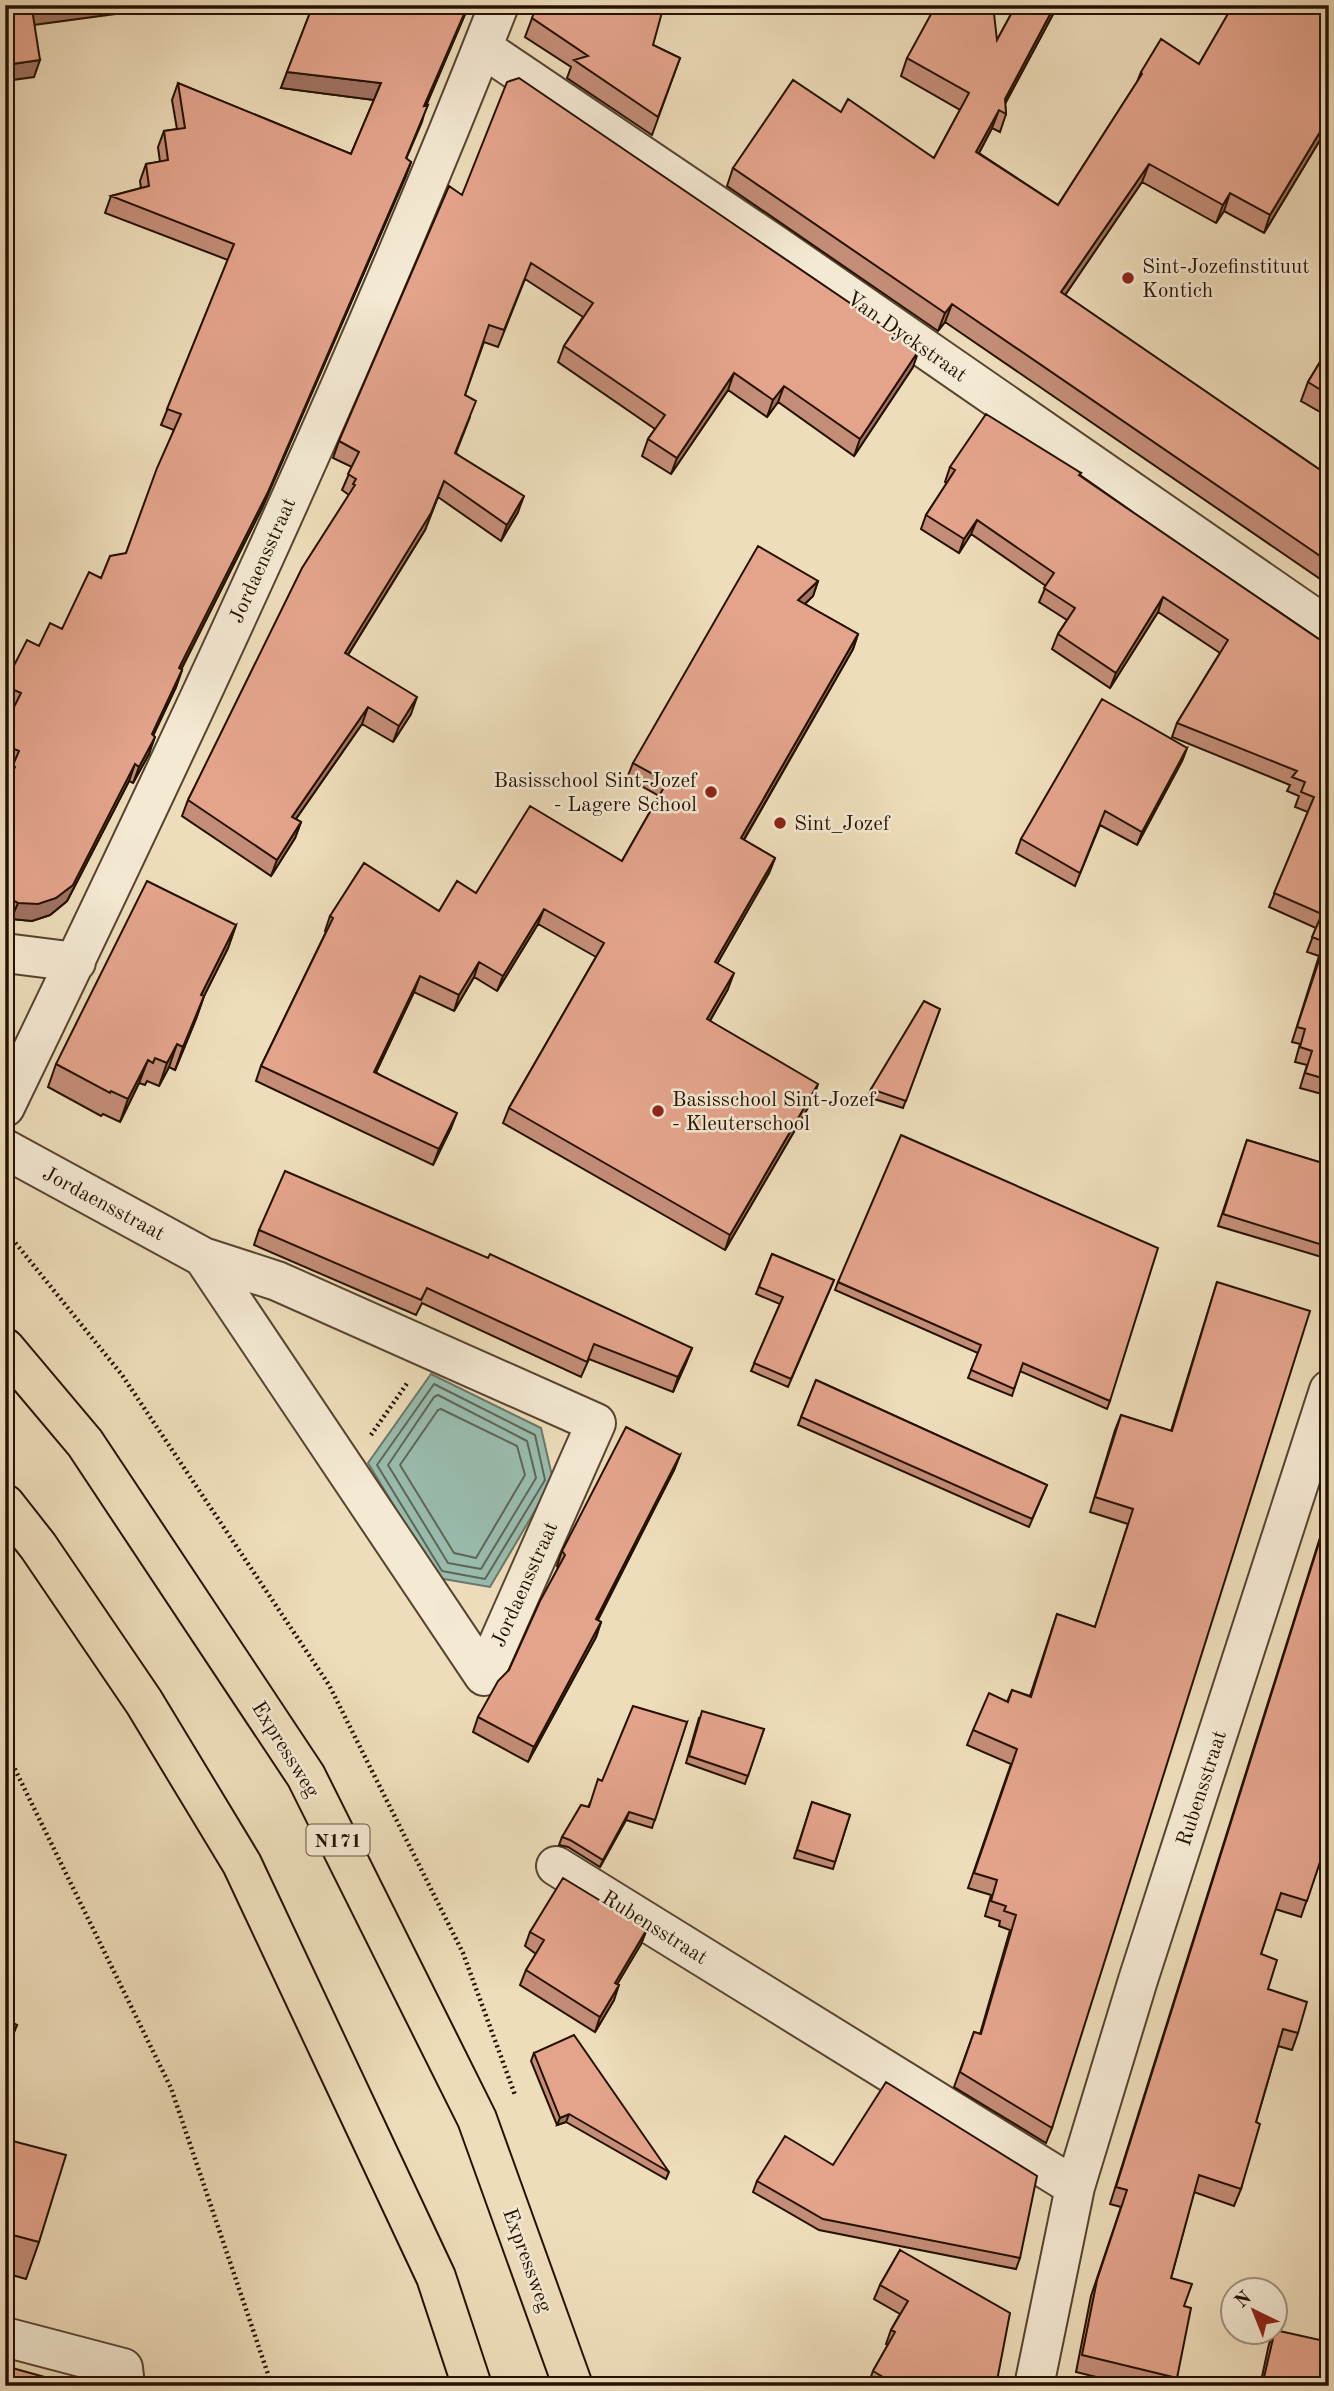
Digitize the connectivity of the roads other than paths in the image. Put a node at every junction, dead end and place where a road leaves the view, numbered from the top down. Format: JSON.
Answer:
{"nodes":[{"id":1,"x":499,"y":5,"type":"edge"},
{"id":2,"x":483,"y":48,"type":"junction"},
{"id":3,"x":1329,"y":628,"type":"edge"},
{"id":4,"x":5,"y":953,"type":"edge"},
{"id":5,"x":76,"y":962,"type":"junction"},
{"id":6,"x":5,"y":1107,"type":"edge"},
{"id":7,"x":5,"y":1149,"type":"edge"},
{"id":8,"x":204,"y":1257,"type":"junction"},
{"id":9,"x":5,"y":1348,"type":"edge"},
{"id":10,"x":1329,"y":1390,"type":"edge"},
{"id":11,"x":5,"y":1504,"type":"edge"},
{"id":12,"x":556,"y":1866,"type":"dead end"},
{"id":13,"x":1075,"y":2187,"type":"junction"},
{"id":14,"x":5,"y":2337,"type":"edge"},
{"id":15,"x":125,"y":2386,"type":"edge"},
{"id":16,"x":472,"y":2386,"type":"edge"},
{"id":17,"x":573,"y":2386,"type":"edge"},
{"id":18,"x":1034,"y":2386,"type":"edge"}],
"edges":[{"from":1,"to":2,"type":"street","name":"Jordaensstraat"},
{"from":2,"to":3,"type":"street","name":"Van Dyckstraat"},
{"from":2,"to":5,"type":"street","name":"Jordaensstraat"},
{"from":4,"to":5,"type":"street"},
{"from":5,"to":6,"type":"street","name":"Jordaensstraat"},
{"from":7,"to":8,"type":"street","name":"Jordaensstraat"},
{"from":8,"to":8,"type":"street","name":"Jordaensstraat"},
{"from":9,"to":17,"type":"highway","name":"Expressweg","number":"N171"},
{"from":10,"to":13,"type":"street","name":"Rubensstraat"},
{"from":11,"to":16,"type":"highway"},
{"from":12,"to":13,"type":"street","name":"Rubensstraat"},
{"from":13,"to":18,"type":"street","name":"Rubensstraat"},
{"from":14,"to":15,"type":"street"}]}
